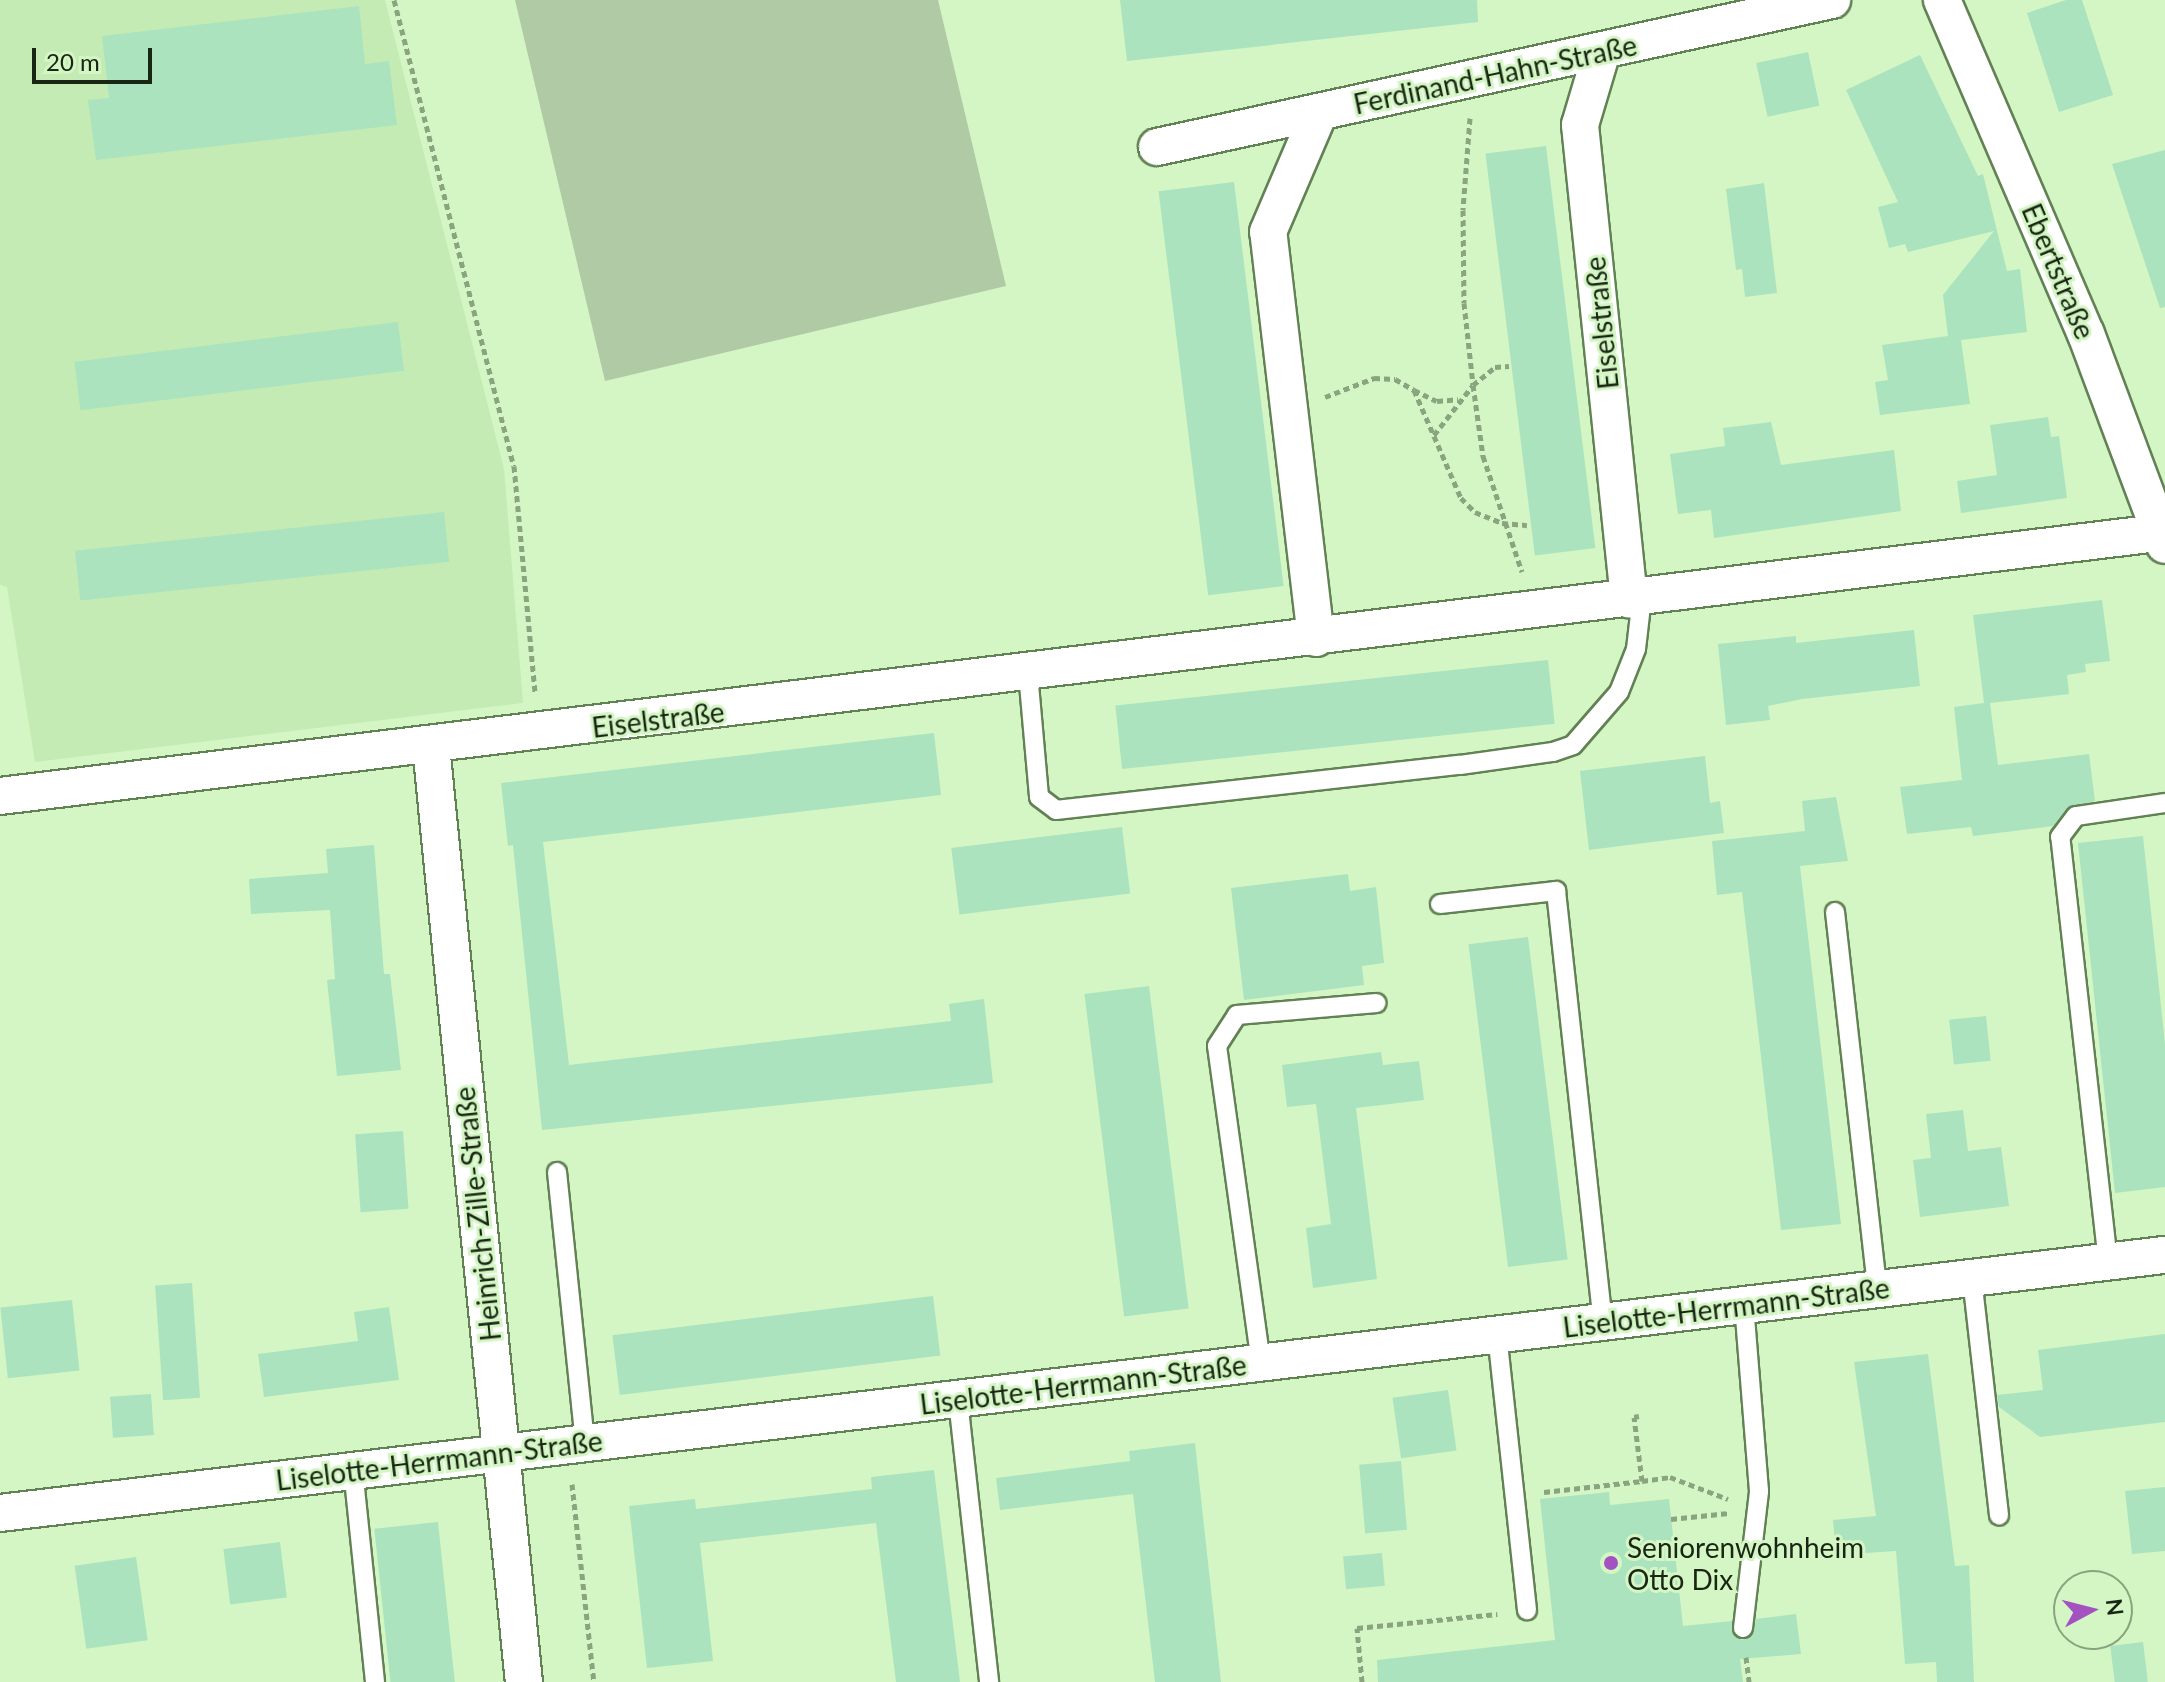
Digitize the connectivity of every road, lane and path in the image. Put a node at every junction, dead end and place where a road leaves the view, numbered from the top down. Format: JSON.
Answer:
{"nodes":[{"id":1,"x":394,"y":0,"type":"edge"},
{"id":2,"x":1832,"y":0,"type":"edge"},
{"id":3,"x":1942,"y":0,"type":"edge"},
{"id":4,"x":1602,"y":51,"type":"junction"},
{"id":5,"x":1473,"y":79,"type":"junction"},
{"id":6,"x":1319,"y":113,"type":"junction"},
{"id":7,"x":1157,"y":147,"type":"dead end"},
{"id":8,"x":1509,"y":366,"type":"dead end"},
{"id":9,"x":1473,"y":385,"type":"junction"},
{"id":10,"x":1414,"y":390,"type":"junction"},
{"id":11,"x":1459,"y":399,"type":"junction"},
{"id":12,"x":1291,"y":427,"type":"junction"},
{"id":13,"x":1433,"y":436,"type":"junction"},
{"id":14,"x":1502,"y":523,"type":"junction"},
{"id":15,"x":1527,"y":525,"type":"dead end"},
{"id":16,"x":2165,"y":536,"type":"edge"},
{"id":17,"x":1636,"y":598,"type":"junction"},
{"id":18,"x":1537,"y":610,"type":"junction"},
{"id":19,"x":1316,"y":638,"type":"junction"},
{"id":20,"x":1028,"y":673,"type":"junction"},
{"id":21,"x":539,"y":733,"type":"junction"},
{"id":22,"x":431,"y":746,"type":"junction"},
{"id":23,"x":0,"y":796,"type":"edge"},
{"id":24,"x":2165,"y":803,"type":"edge"},
{"id":25,"x":1440,"y":904,"type":"dead end"},
{"id":26,"x":1835,"y":912,"type":"dead end"},
{"id":27,"x":1376,"y":1003,"type":"dead end"},
{"id":28,"x":557,"y":1172,"type":"dead end"},
{"id":29,"x":2165,"y":1255,"type":"edge"},
{"id":30,"x":2108,"y":1262,"type":"junction"},
{"id":31,"x":1972,"y":1278,"type":"junction"},
{"id":32,"x":1877,"y":1289,"type":"junction"},
{"id":33,"x":1744,"y":1305,"type":"junction"},
{"id":34,"x":1603,"y":1322,"type":"junction"},
{"id":35,"x":1497,"y":1334,"type":"junction"},
{"id":36,"x":1261,"y":1363,"type":"junction"},
{"id":37,"x":958,"y":1400,"type":"junction"},
{"id":38,"x":1639,"y":1416,"type":"dead end"},
{"id":39,"x":576,"y":1444,"type":"junction"},
{"id":40,"x":500,"y":1453,"type":"junction"},
{"id":41,"x":353,"y":1469,"type":"junction"},
{"id":42,"x":1642,"y":1481,"type":"junction"},
{"id":43,"x":1515,"y":1495,"type":"junction"},
{"id":44,"x":1759,"y":1510,"type":"junction"},
{"id":45,"x":0,"y":1513,"type":"edge"},
{"id":46,"x":1999,"y":1515,"type":"dead end"},
{"id":47,"x":1671,"y":1519,"type":"dead end"},
{"id":48,"x":1527,"y":1610,"type":"joint"},
{"id":49,"x":1743,"y":1628,"type":"dead end"},
{"id":50,"x":375,"y":1682,"type":"edge"},
{"id":51,"x":524,"y":1682,"type":"edge"},
{"id":52,"x":594,"y":1682,"type":"edge"},
{"id":53,"x":989,"y":1682,"type":"edge"},
{"id":54,"x":1362,"y":1682,"type":"edge"}],
"edges":[{"from":1,"to":21,"type":"path"},
{"from":2,"to":4,"type":"street","name":"Ferdinand-Hahn-Straße"},
{"from":3,"to":16,"type":"street","name":"Ebertstraße"},
{"from":4,"to":5,"type":"street","name":"Ferdinand-Hahn-Straße"},
{"from":4,"to":17,"type":"street","name":"Eiselstraße"},
{"from":5,"to":6,"type":"street","name":"Ferdinand-Hahn-Straße"},
{"from":5,"to":9,"type":"path"},
{"from":6,"to":7,"type":"street","name":"Ferdinand-Hahn-Straße"},
{"from":6,"to":12,"type":"street"},
{"from":8,"to":9,"type":"path"},
{"from":9,"to":11,"type":"path"},
{"from":9,"to":14,"type":"path"},
{"from":10,"to":11,"type":"path"},
{"from":10,"to":12,"type":"path"},
{"from":10,"to":13,"type":"path"},
{"from":11,"to":13,"type":"path"},
{"from":12,"to":19,"type":"street"},
{"from":13,"to":14,"type":"path"},
{"from":14,"to":15,"type":"path"},
{"from":14,"to":18,"type":"path"},
{"from":16,"to":17,"type":"street","name":"Eiselstraße"},
{"from":17,"to":18,"type":"street","name":"Eiselstraße"},
{"from":17,"to":20,"type":"lane"},
{"from":18,"to":19,"type":"street","name":"Eiselstraße"},
{"from":19,"to":20,"type":"street","name":"Eiselstraße"},
{"from":20,"to":21,"type":"street","name":"Eiselstraße"},
{"from":21,"to":22,"type":"street","name":"Eiselstraße"},
{"from":22,"to":23,"type":"street","name":"Eiselstraße"},
{"from":22,"to":40,"type":"street","name":"Heinrich-Zille-Straße"},
{"from":24,"to":30,"type":"lane"},
{"from":25,"to":34,"type":"lane"},
{"from":26,"to":32,"type":"lane"},
{"from":27,"to":36,"type":"lane"},
{"from":28,"to":39,"type":"lane"},
{"from":29,"to":30,"type":"street","name":"Liselotte-Herrmann-Straße"},
{"from":30,"to":31,"type":"street","name":"Liselotte-Herrmann-Straße"},
{"from":31,"to":32,"type":"street","name":"Liselotte-Herrmann-Straße"},
{"from":31,"to":46,"type":"lane"},
{"from":32,"to":33,"type":"street","name":"Liselotte-Herrmann-Straße"},
{"from":33,"to":34,"type":"street","name":"Liselotte-Herrmann-Straße"},
{"from":33,"to":44,"type":"lane"},
{"from":34,"to":35,"type":"street","name":"Liselotte-Herrmann-Straße"},
{"from":35,"to":36,"type":"street","name":"Liselotte-Herrmann-Straße"},
{"from":35,"to":43,"type":"lane"},
{"from":36,"to":37,"type":"street","name":"Liselotte-Herrmann-Straße"},
{"from":37,"to":39,"type":"street","name":"Liselotte-Herrmann-Straße"},
{"from":37,"to":53,"type":"lane"},
{"from":38,"to":42,"type":"path"},
{"from":39,"to":40,"type":"street","name":"Liselotte-Herrmann-Straße"},
{"from":39,"to":52,"type":"path"},
{"from":40,"to":41,"type":"street","name":"Liselotte-Herrmann-Straße"},
{"from":40,"to":51,"type":"street","name":"Heinrich-Zille-Straße"},
{"from":41,"to":45,"type":"street","name":"Liselotte-Herrmann-Straße"},
{"from":41,"to":50,"type":"lane"},
{"from":42,"to":43,"type":"path"},
{"from":42,"to":44,"type":"path"},
{"from":43,"to":48,"type":"lane"},
{"from":44,"to":47,"type":"path"},
{"from":44,"to":49,"type":"lane"},
{"from":48,"to":54,"type":"path"}]}
